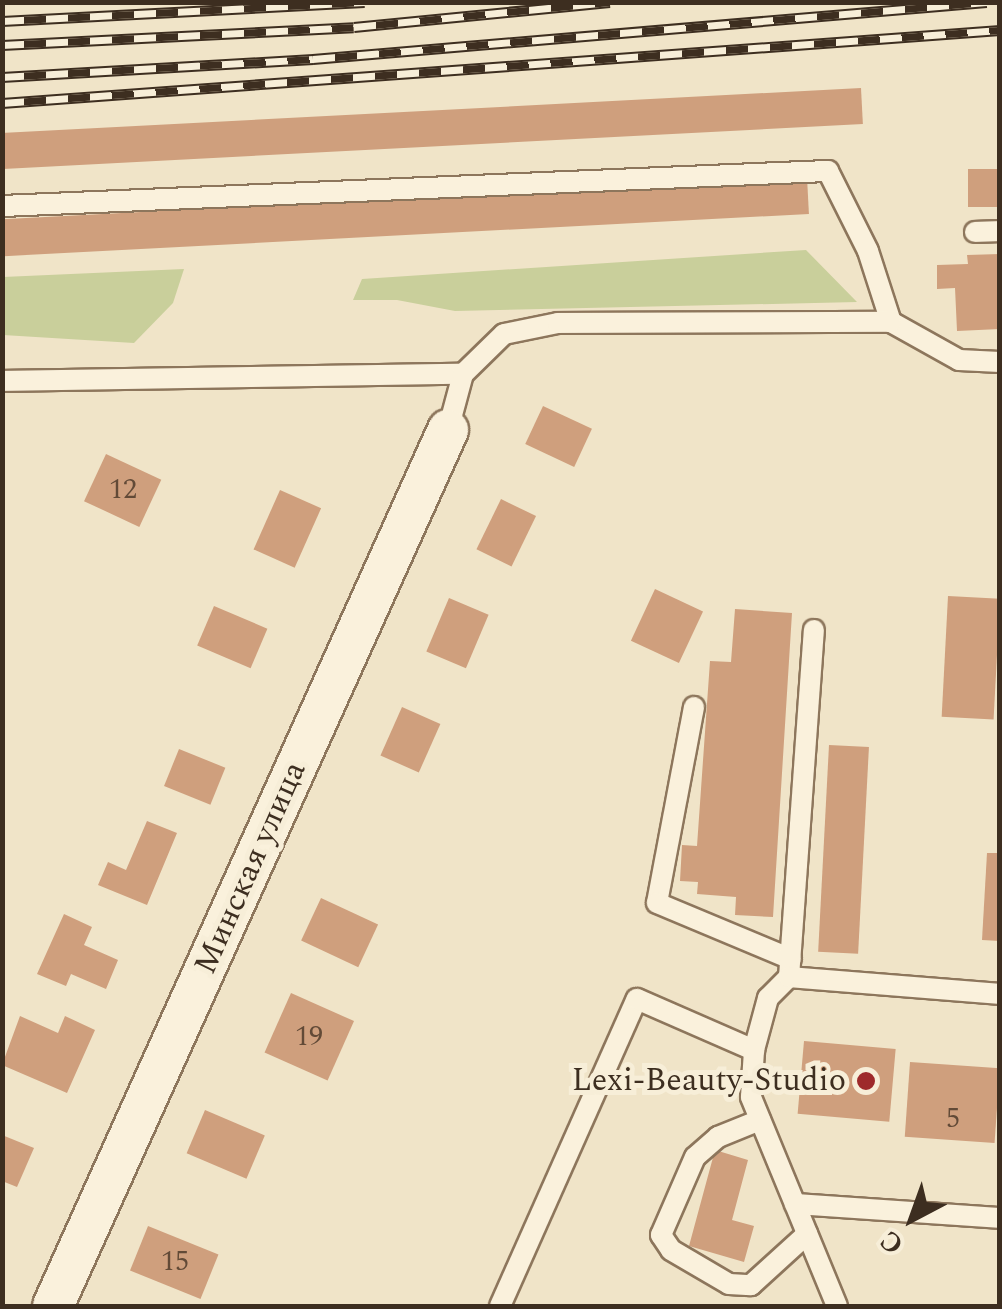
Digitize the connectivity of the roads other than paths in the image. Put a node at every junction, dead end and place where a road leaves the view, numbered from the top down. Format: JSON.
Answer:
{"nodes":[{"id":1,"x":2,"y":206,"type":"edge"},
{"id":2,"x":1000,"y":231,"type":"edge"},
{"id":3,"x":975,"y":232,"type":"dead end"},
{"id":4,"x":891,"y":322,"type":"junction"},
{"id":5,"x":1000,"y":362,"type":"edge"},
{"id":6,"x":463,"y":374,"type":"junction"},
{"id":7,"x":2,"y":380,"type":"edge"},
{"id":8,"x":448,"y":430,"type":"joint"},
{"id":9,"x":814,"y":630,"type":"dead end"},
{"id":10,"x":694,"y":707,"type":"dead end"},
{"id":11,"x":790,"y":968,"type":"junction"},
{"id":12,"x":1000,"y":994,"type":"edge"},
{"id":13,"x":754,"y":1050,"type":"junction"},
{"id":14,"x":760,"y":1120,"type":"junction"},
{"id":15,"x":795,"y":1204,"type":"junction"},
{"id":16,"x":1000,"y":1218,"type":"edge"},
{"id":17,"x":808,"y":1234,"type":"junction"},
{"id":18,"x":53,"y":1306,"type":"edge"},
{"id":19,"x":500,"y":1306,"type":"edge"},
{"id":20,"x":837,"y":1306,"type":"edge"}],
"edges":[{"from":1,"to":4,"type":"lane"},
{"from":2,"to":3,"type":"lane"},
{"from":4,"to":5,"type":"lane"},
{"from":4,"to":6,"type":"lane"},
{"from":6,"to":7,"type":"lane"},
{"from":6,"to":8,"type":"lane"},
{"from":8,"to":18,"type":"street","name":"Минская улица"},
{"from":9,"to":11,"type":"lane"},
{"from":10,"to":11,"type":"lane"},
{"from":11,"to":12,"type":"lane"},
{"from":11,"to":13,"type":"lane"},
{"from":13,"to":14,"type":"lane"},
{"from":13,"to":19,"type":"lane"},
{"from":14,"to":15,"type":"lane"},
{"from":14,"to":17,"type":"lane"},
{"from":15,"to":16,"type":"lane"},
{"from":15,"to":17,"type":"lane"},
{"from":17,"to":20,"type":"lane"}]}
